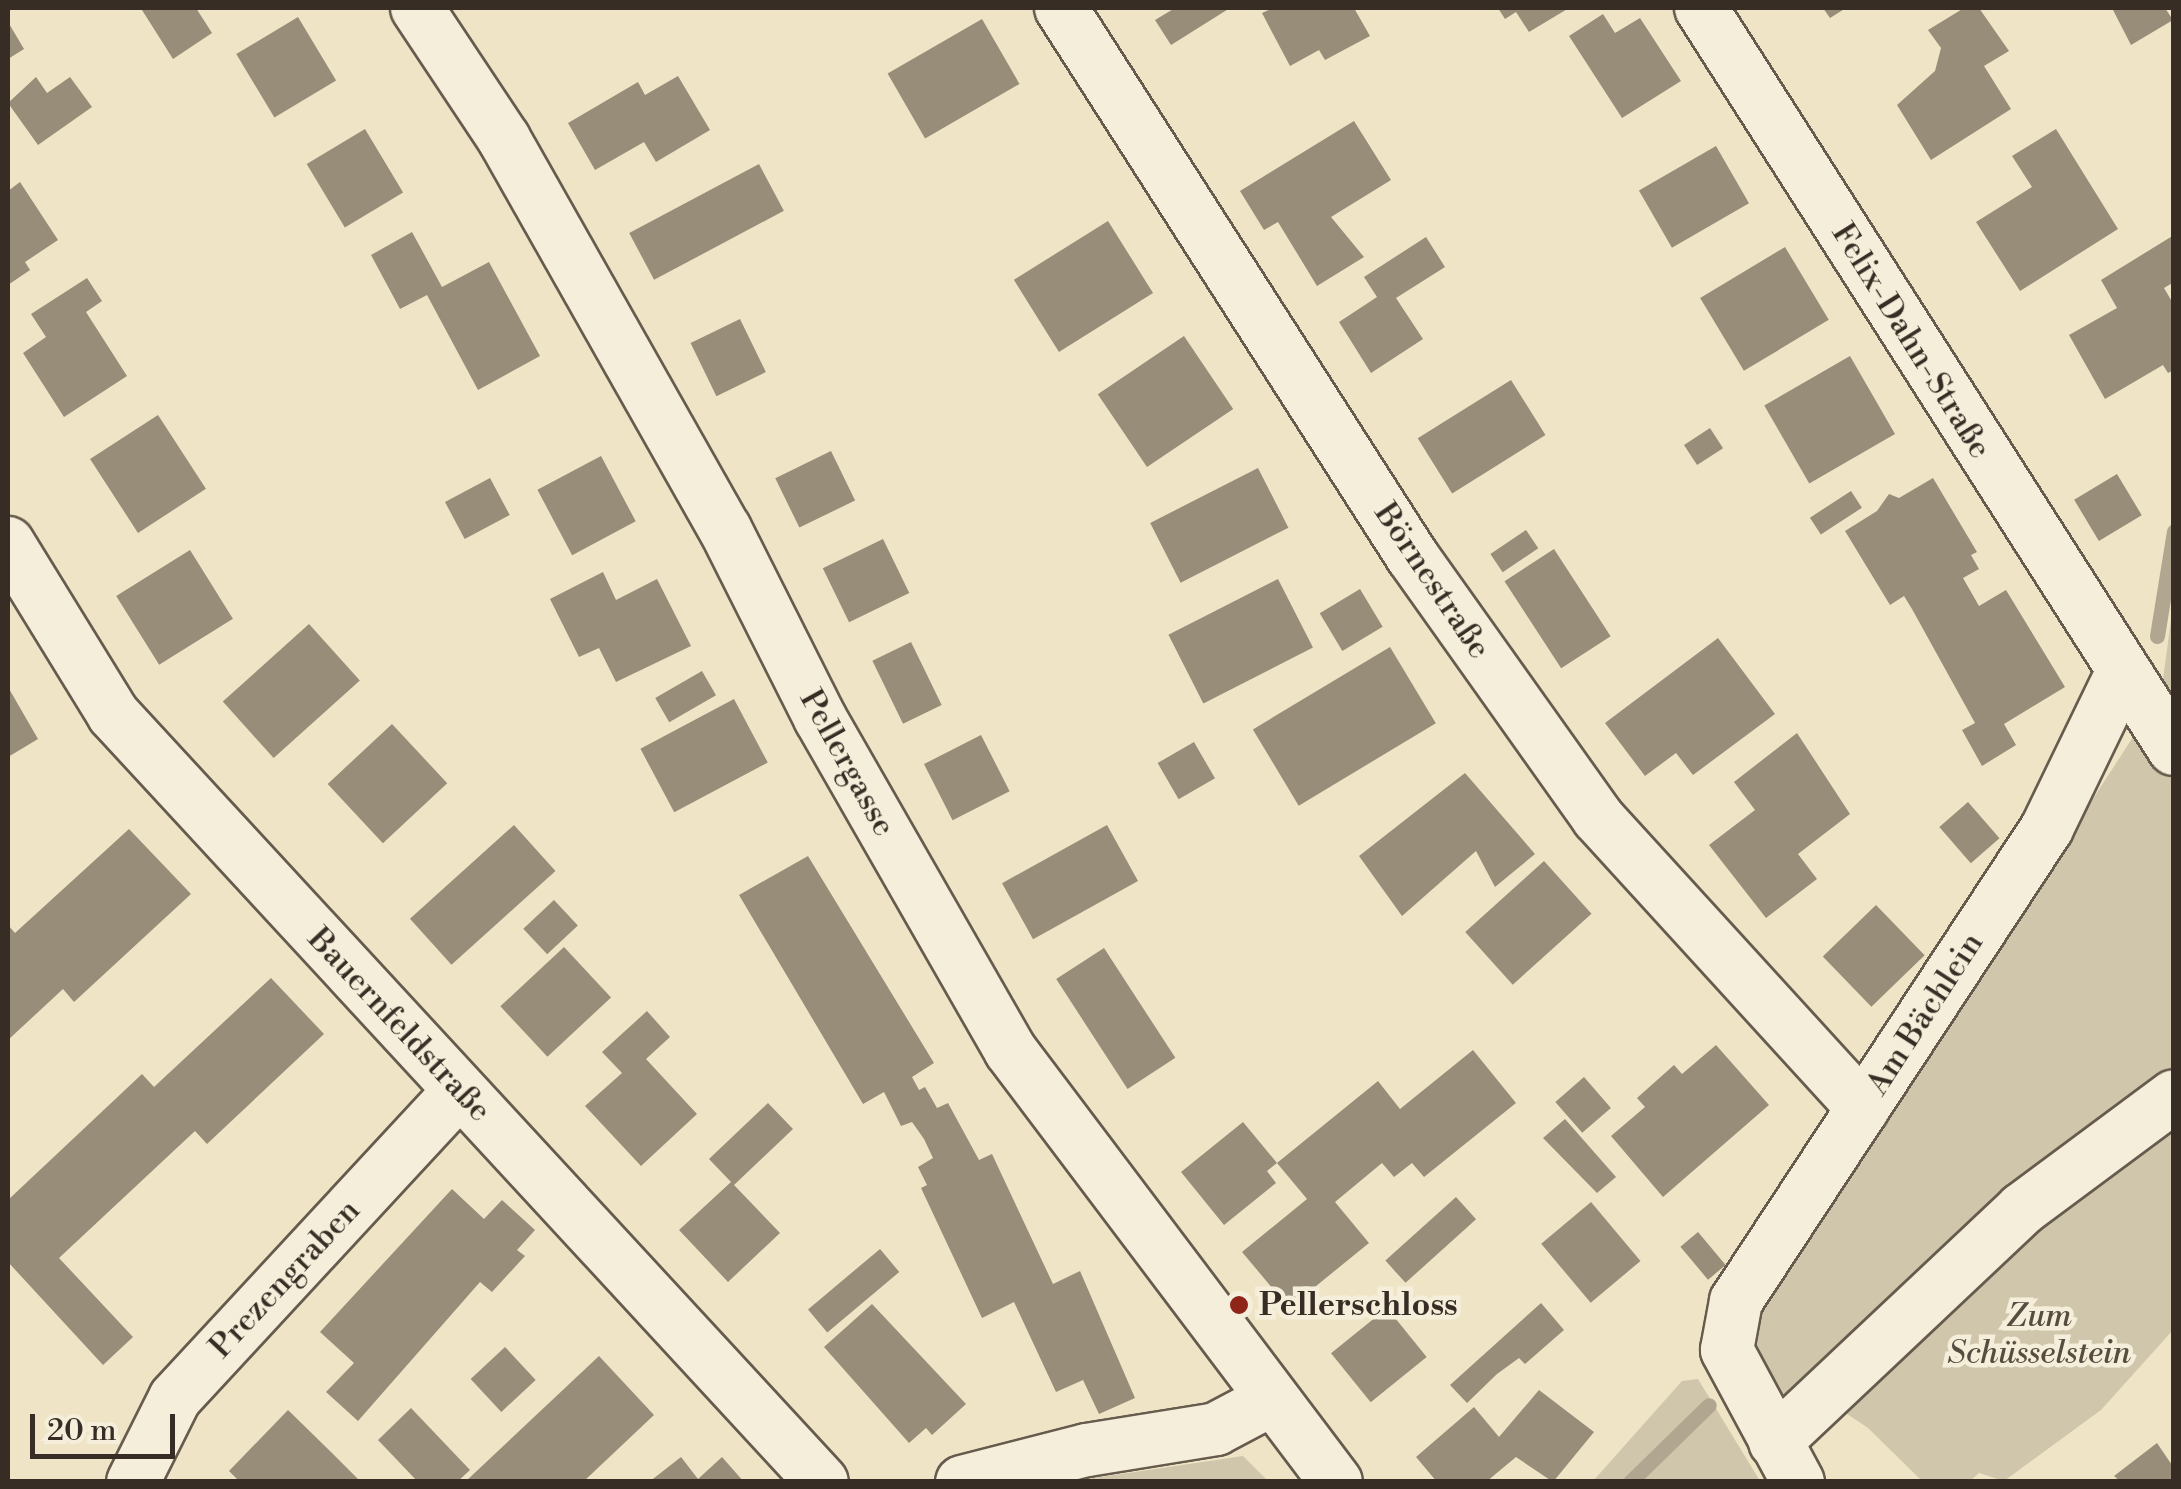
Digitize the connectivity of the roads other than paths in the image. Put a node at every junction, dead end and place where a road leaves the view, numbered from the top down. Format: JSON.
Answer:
{"nodes":[{"id":1,"x":417,"y":8,"type":"edge"},
{"id":2,"x":1061,"y":8,"type":"edge"},
{"id":3,"x":1701,"y":8,"type":"edge"},
{"id":4,"x":8,"y":544,"type":"edge"},
{"id":5,"x":2121,"y":675,"type":"junction"},
{"id":6,"x":2174,"y":749,"type":"edge"},
{"id":7,"x":459,"y":1091,"type":"junction"},
{"id":8,"x":2174,"y":1096,"type":"edge"},
{"id":9,"x":1863,"y":1108,"type":"junction"},
{"id":10,"x":1271,"y":1400,"type":"junction"},
{"id":11,"x":1786,"y":1462,"type":"edge"},
{"id":12,"x":133,"y":1482,"type":"edge"},
{"id":13,"x":822,"y":1482,"type":"edge"},
{"id":14,"x":962,"y":1482,"type":"edge"},
{"id":15,"x":1336,"y":1482,"type":"edge"}],
"edges":[{"from":1,"to":10,"type":"street","name":"Pellergasse"},
{"from":2,"to":9,"type":"street","name":"Börnestraße"},
{"from":3,"to":5,"type":"street","name":"Felix-Dahn-Straße"},
{"from":4,"to":7,"type":"street","name":"Bauernfeldstraße"},
{"from":5,"to":6,"type":"street","name":"Felix-Dahn-Straße"},
{"from":5,"to":9,"type":"street","name":"Am Bächlein"},
{"from":7,"to":12,"type":"street","name":"Prezengraben"},
{"from":7,"to":13,"type":"street","name":"Bauernfeldstraße"},
{"from":8,"to":11,"type":"street"},
{"from":9,"to":11,"type":"street","name":"Am Bächlein"},
{"from":10,"to":14,"type":"street"},
{"from":10,"to":15,"type":"street","name":"Pellergasse"}]}
